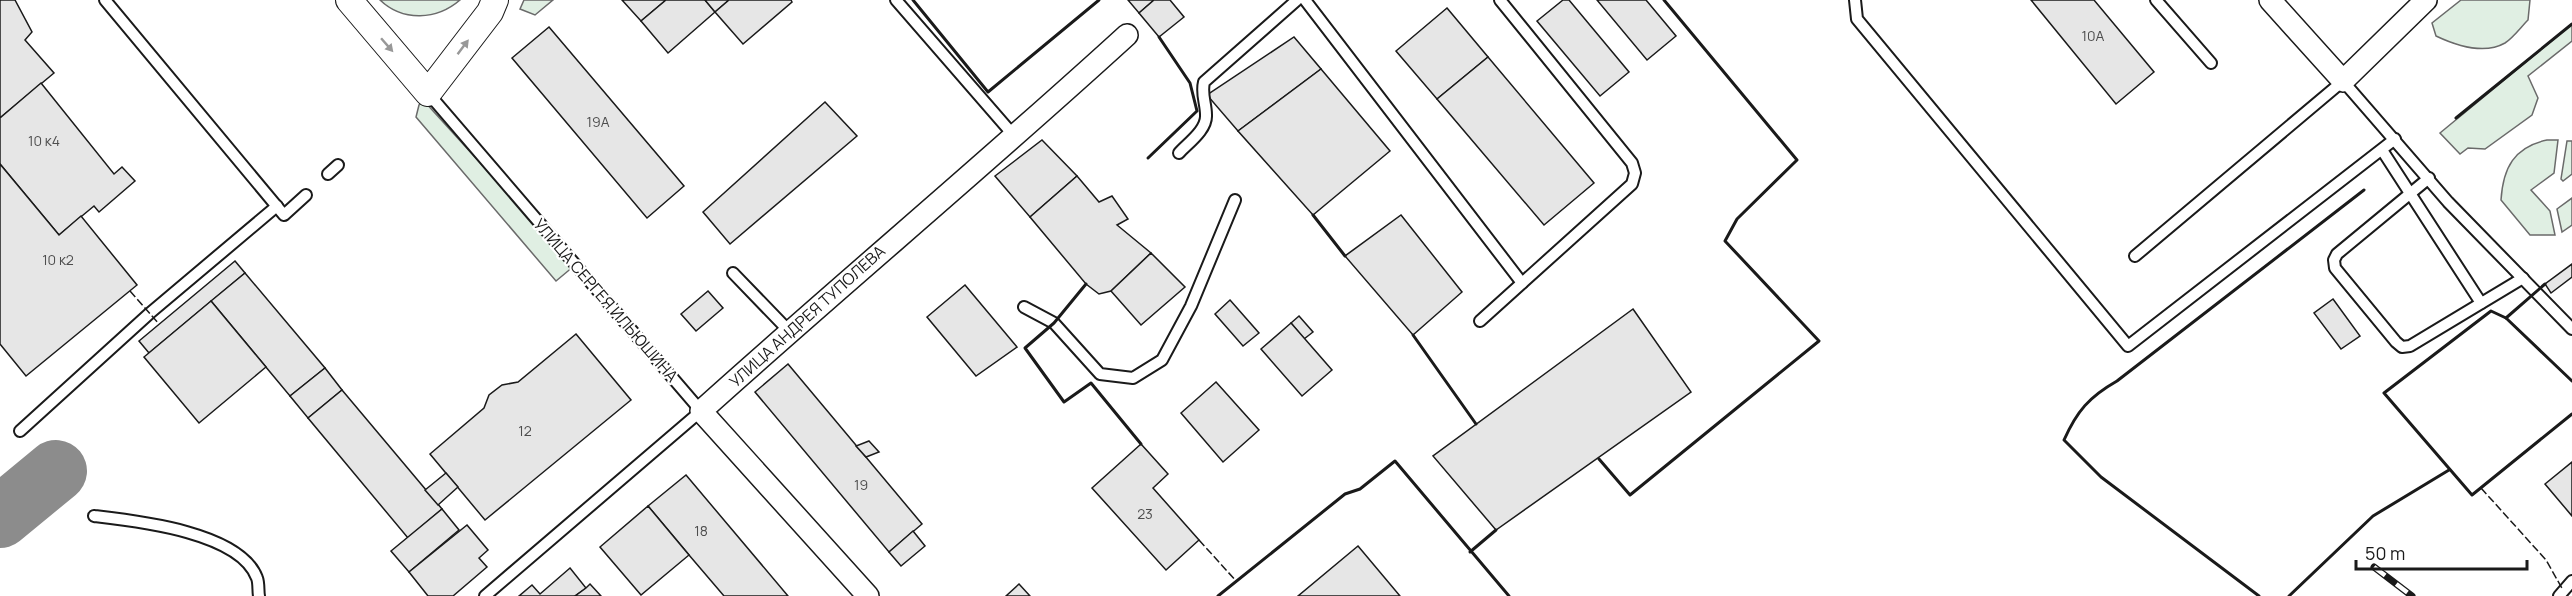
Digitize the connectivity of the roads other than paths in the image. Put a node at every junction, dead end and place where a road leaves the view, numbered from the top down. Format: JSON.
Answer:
{"nodes":[{"id":1,"x":105,"y":0,"type":"edge"},
{"id":2,"x":349,"y":0,"type":"edge"},
{"id":3,"x":495,"y":0,"type":"edge"},
{"id":4,"x":896,"y":0,"type":"edge"},
{"id":5,"x":1297,"y":0,"type":"edge"},
{"id":6,"x":1305,"y":0,"type":"edge"},
{"id":7,"x":1500,"y":0,"type":"edge"},
{"id":8,"x":1855,"y":0,"type":"edge"},
{"id":9,"x":2156,"y":0,"type":"edge"},
{"id":10,"x":2270,"y":0,"type":"edge"},
{"id":11,"x":2426,"y":0,"type":"edge"},
{"id":12,"x":1126,"y":35,"type":"dead end"},
{"id":13,"x":2211,"y":63,"type":"dead end"},
{"id":14,"x":2343,"y":81,"type":"junction"},
{"id":15,"x":428,"y":93,"type":"junction"},
{"id":16,"x":1015,"y":137,"type":"junction"},
{"id":17,"x":2395,"y":139,"type":"junction"},
{"id":18,"x":2382,"y":150,"type":"junction"},
{"id":19,"x":1179,"y":153,"type":"dead end"},
{"id":20,"x":338,"y":165,"type":"dead end"},
{"id":21,"x":328,"y":174,"type":"dead end"},
{"id":22,"x":2429,"y":178,"type":"junction"},
{"id":23,"x":2410,"y":194,"type":"junction"},
{"id":24,"x":306,"y":195,"type":"dead end"},
{"id":25,"x":1235,"y":200,"type":"dead end"},
{"id":26,"x":277,"y":206,"type":"junction"},
{"id":27,"x":2135,"y":256,"type":"dead end"},
{"id":28,"x":733,"y":273,"type":"dead end"},
{"id":29,"x":2523,"y":278,"type":"junction"},
{"id":30,"x":1522,"y":284,"type":"junction"},
{"id":31,"x":2481,"y":303,"type":"junction"},
{"id":32,"x":1024,"y":307,"type":"dead end"},
{"id":33,"x":1480,"y":321,"type":"dead end"},
{"id":34,"x":2572,"y":329,"type":"edge"},
{"id":35,"x":789,"y":331,"type":"junction"},
{"id":36,"x":701,"y":411,"type":"junction"},
{"id":37,"x":20,"y":431,"type":"dead end"},
{"id":38,"x":94,"y":516,"type":"dead end"},
{"id":39,"x":2572,"y":581,"type":"edge"},
{"id":40,"x":259,"y":596,"type":"edge"},
{"id":41,"x":485,"y":596,"type":"edge"},
{"id":42,"x":868,"y":596,"type":"edge"},
{"id":43,"x":2559,"y":596,"type":"edge"}],
"edges":[{"from":1,"to":26,"type":"lane"},
{"from":2,"to":15,"type":"street","name":"УЛИЦА СЕРГЕЯ ИЛЬЮШИНА","one_way":true},
{"from":15,"to":3,"type":"street","one_way":true},
{"from":4,"to":16,"type":"lane"},
{"from":5,"to":19,"type":"lane"},
{"from":6,"to":30,"type":"lane"},
{"from":7,"to":30,"type":"lane"},
{"from":8,"to":18,"type":"lane"},
{"from":9,"to":13,"type":"lane"},
{"from":10,"to":14,"type":"street"},
{"from":11,"to":14,"type":"street"},
{"from":12,"to":16,"type":"street","name":"УЛИЦА АНДРЕЯ ТУПОЛЕВА"},
{"from":14,"to":17,"type":"lane"},
{"from":14,"to":27,"type":"lane"},
{"from":15,"to":36,"type":"lane","name":"УЛИЦА СЕРГЕЯ ИЛЬЮШИНА"},
{"from":16,"to":35,"type":"street","name":"УЛИЦА АНДРЕЯ ТУПОЛЕВА"},
{"from":17,"to":18,"type":"lane"},
{"from":17,"to":22,"type":"lane"},
{"from":18,"to":23,"type":"lane"},
{"from":20,"to":21,"type":"lane"},
{"from":22,"to":23,"type":"lane"},
{"from":22,"to":29,"type":"lane"},
{"from":23,"to":31,"type":"lane"},
{"from":23,"to":31,"type":"lane"},
{"from":24,"to":26,"type":"lane"},
{"from":25,"to":32,"type":"lane"},
{"from":26,"to":37,"type":"lane"},
{"from":28,"to":35,"type":"lane"},
{"from":29,"to":31,"type":"lane"},
{"from":29,"to":34,"type":"lane"},
{"from":30,"to":33,"type":"lane"},
{"from":35,"to":36,"type":"street","name":"УЛИЦА АНДРЕЯ ТУПОЛЕВА"},
{"from":36,"to":41,"type":"lane","name":"УЛИЦА АНДРЕЯ ТУПОЛЕВА"},
{"from":36,"to":42,"type":"street","name":"УЛИЦА СЕРГЕЯ ИЛЬЮШИНА"},
{"from":38,"to":40,"type":"lane"},
{"from":39,"to":43,"type":"lane"}]}
